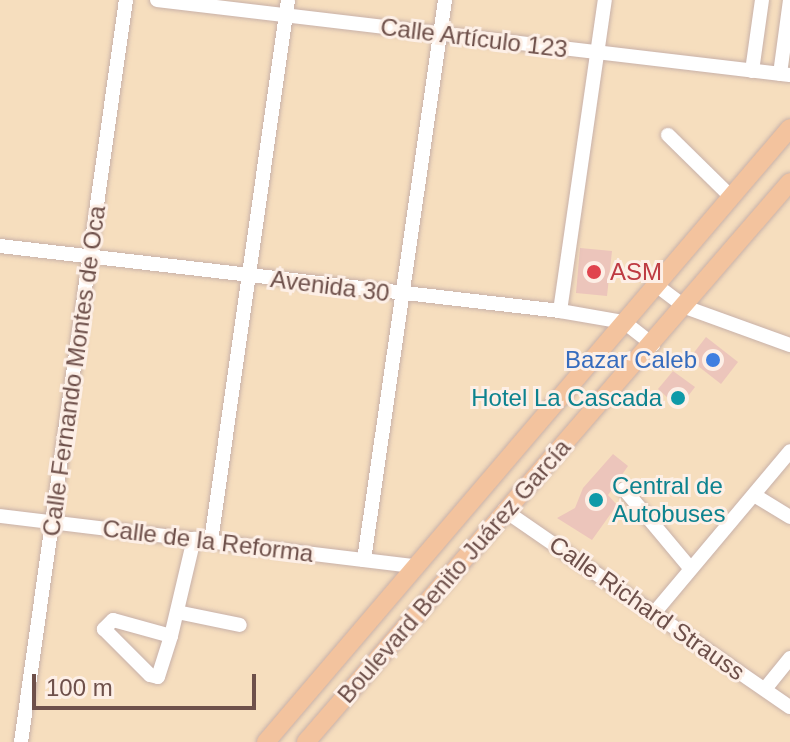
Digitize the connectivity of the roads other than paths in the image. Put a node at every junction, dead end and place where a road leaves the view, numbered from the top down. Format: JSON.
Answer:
{"nodes":[{"id":1,"x":126,"y":0,"type":"edge"},
{"id":2,"x":157,"y":0,"type":"edge"},
{"id":3,"x":445,"y":0,"type":"edge"},
{"id":4,"x":605,"y":0,"type":"edge"},
{"id":5,"x":762,"y":0,"type":"edge"},
{"id":6,"x":790,"y":0,"type":"edge"},
{"id":7,"x":287,"y":8,"type":"edge"},
{"id":8,"x":440,"y":34,"type":"junction"},
{"id":9,"x":598,"y":52,"type":"junction"},
{"id":10,"x":752,"y":71,"type":"junction"},
{"id":11,"x":785,"y":75,"type":"edge"},
{"id":12,"x":790,"y":128,"type":"edge"},
{"id":13,"x":668,"y":135,"type":"dead end"},
{"id":14,"x":790,"y":182,"type":"edge"},
{"id":15,"x":731,"y":197,"type":"junction"},
{"id":16,"x":0,"y":246,"type":"edge"},
{"id":17,"x":90,"y":257,"type":"junction"},
{"id":18,"x":249,"y":276,"type":"junction"},
{"id":19,"x":656,"y":285,"type":"junction"},
{"id":20,"x":400,"y":295,"type":"junction"},
{"id":21,"x":685,"y":307,"type":"junction"},
{"id":22,"x":560,"y":311,"type":"junction"},
{"id":23,"x":624,"y":322,"type":"junction"},
{"id":24,"x":653,"y":345,"type":"junction"},
{"id":25,"x":790,"y":345,"type":"edge"},
{"id":26,"x":790,"y":451,"type":"edge"},
{"id":27,"x":624,"y":489,"type":"dead end"},
{"id":28,"x":754,"y":495,"type":"junction"},
{"id":29,"x":504,"y":510,"type":"junction"},
{"id":30,"x":0,"y":516,"type":"edge"},
{"id":31,"x":790,"y":517,"type":"edge"},
{"id":32,"x":52,"y":522,"type":"junction"},
{"id":33,"x":194,"y":539,"type":"junction"},
{"id":34,"x":211,"y":541,"type":"junction"},
{"id":35,"x":364,"y":560,"type":"junction"},
{"id":36,"x":416,"y":566,"type":"junction"},
{"id":37,"x":690,"y":568,"type":"junction"},
{"id":38,"x":392,"y":596,"type":"junction"},
{"id":39,"x":177,"y":612,"type":"junction"},
{"id":40,"x":655,"y":612,"type":"junction"},
{"id":41,"x":414,"y":617,"type":"junction"},
{"id":42,"x":240,"y":625,"type":"dead end"},
{"id":43,"x":171,"y":636,"type":"junction"},
{"id":44,"x":790,"y":658,"type":"edge"},
{"id":45,"x":765,"y":689,"type":"junction"},
{"id":46,"x":790,"y":707,"type":"edge"},
{"id":47,"x":21,"y":742,"type":"edge"},
{"id":48,"x":266,"y":742,"type":"edge"},
{"id":49,"x":306,"y":742,"type":"edge"}],
"edges":[{"from":1,"to":17,"type":"street","name":"Calle Fernando Montes de Oca"},
{"from":2,"to":7,"type":"street","name":"Calle Artículo 123"},
{"from":3,"to":8,"type":"street"},
{"from":4,"to":9,"type":"street"},
{"from":5,"to":10,"type":"street"},
{"from":6,"to":11,"type":"street"},
{"from":7,"to":8,"type":"street","name":"Calle Artículo 123"},
{"from":7,"to":18,"type":"street"},
{"from":8,"to":9,"type":"street","name":"Calle Artículo 123"},
{"from":8,"to":20,"type":"street"},
{"from":9,"to":10,"type":"street","name":"Calle Artículo 123"},
{"from":9,"to":22,"type":"street"},
{"from":10,"to":11,"type":"street","name":"Calle Artículo 123"},
{"from":12,"to":15,"type":"main road","name":"Boulevard Benito Juárez García"},
{"from":13,"to":15,"type":"street"},
{"from":14,"to":21,"type":"main road","name":"Boulevard Benito Juárez García"},
{"from":15,"to":19,"type":"main road","name":"Boulevard Benito Juárez García"},
{"from":16,"to":17,"type":"street","name":"Avenida 30"},
{"from":17,"to":18,"type":"street","name":"Avenida 30"},
{"from":17,"to":32,"type":"street","name":"Calle Fernando Montes de Oca"},
{"from":18,"to":20,"type":"street","name":"Avenida 30"},
{"from":18,"to":34,"type":"street"},
{"from":19,"to":21,"type":"street"},
{"from":19,"to":23,"type":"main road","name":"Boulevard Benito Juárez García"},
{"from":20,"to":22,"type":"street","name":"Avenida 30"},
{"from":20,"to":35,"type":"street"},
{"from":21,"to":24,"type":"main road","name":"Boulevard Benito Juárez García"},
{"from":21,"to":25,"type":"street"},
{"from":22,"to":23,"type":"street","name":"Avenida 30"},
{"from":23,"to":24,"type":"street","name":"Avenida 30"},
{"from":23,"to":36,"type":"main road","name":"Boulevard Benito Juárez García"},
{"from":24,"to":29,"type":"main road","name":"Boulevard Benito Juárez García"},
{"from":26,"to":28,"type":"street"},
{"from":27,"to":37,"type":"street"},
{"from":28,"to":31,"type":"street"},
{"from":28,"to":37,"type":"street"},
{"from":29,"to":40,"type":"street","name":"Calle Richard Strauss"},
{"from":29,"to":41,"type":"main road","name":"Boulevard Benito Juárez García"},
{"from":30,"to":32,"type":"street","name":"Calle de la Reforma"},
{"from":32,"to":33,"type":"street","name":"Calle de la Reforma"},
{"from":32,"to":47,"type":"street","name":"Calle Fernando Montes de Oca"},
{"from":33,"to":34,"type":"street","name":"Calle de la Reforma"},
{"from":33,"to":39,"type":"street"},
{"from":34,"to":35,"type":"street","name":"Calle de la Reforma"},
{"from":35,"to":36,"type":"street","name":"Calle de la Reforma"},
{"from":36,"to":38,"type":"main road","name":"Boulevard Benito Juárez García"},
{"from":37,"to":40,"type":"street"},
{"from":38,"to":41,"type":"main road"},
{"from":38,"to":48,"type":"main road","name":"Boulevard Benito Juárez García"},
{"from":39,"to":42,"type":"street"},
{"from":39,"to":43,"type":"street"},
{"from":40,"to":45,"type":"street","name":"Calle Richard Strauss"},
{"from":41,"to":49,"type":"main road","name":"Boulevard Benito Juárez García"},
{"from":43,"to":43,"type":"street"},
{"from":44,"to":45,"type":"street"},
{"from":45,"to":46,"type":"street","name":"Calle Richard Strauss"}]}
